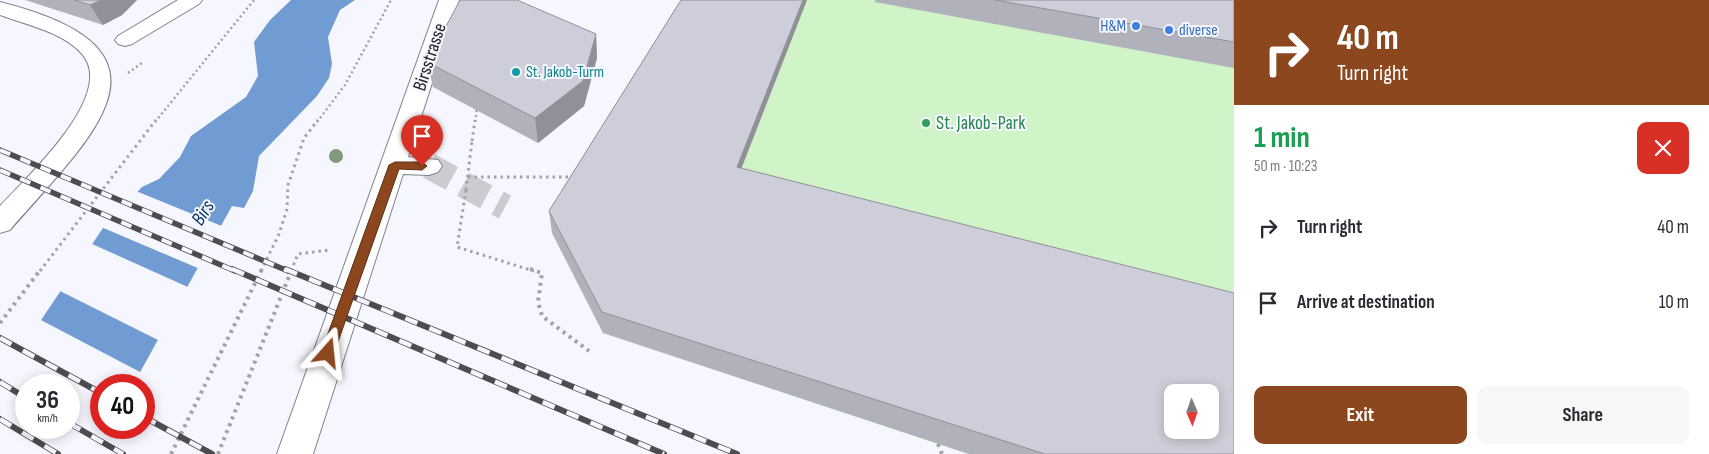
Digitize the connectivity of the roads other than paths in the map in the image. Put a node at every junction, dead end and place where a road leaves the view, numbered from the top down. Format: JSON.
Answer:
{"nodes":[{"id":1,"x":192,"y":0,"type":"edge"},
{"id":2,"x":449,"y":0,"type":"edge"},
{"id":3,"x":0,"y":8,"type":"edge"},
{"id":4,"x":125,"y":40,"type":"dead end"},
{"id":5,"x":395,"y":165,"type":"junction"},
{"id":6,"x":430,"y":166,"type":"tunnel mouth"},
{"id":7,"x":0,"y":223,"type":"edge"},
{"id":8,"x":295,"y":454,"type":"edge"}],
"edges":[{"from":1,"to":4,"type":"street"},
{"from":2,"to":5,"type":"street","name":"Birsstrasse"},
{"from":3,"to":7,"type":"street"},
{"from":5,"to":6,"type":"street"},
{"from":5,"to":8,"type":"street","name":"Birsstrasse"}]}
